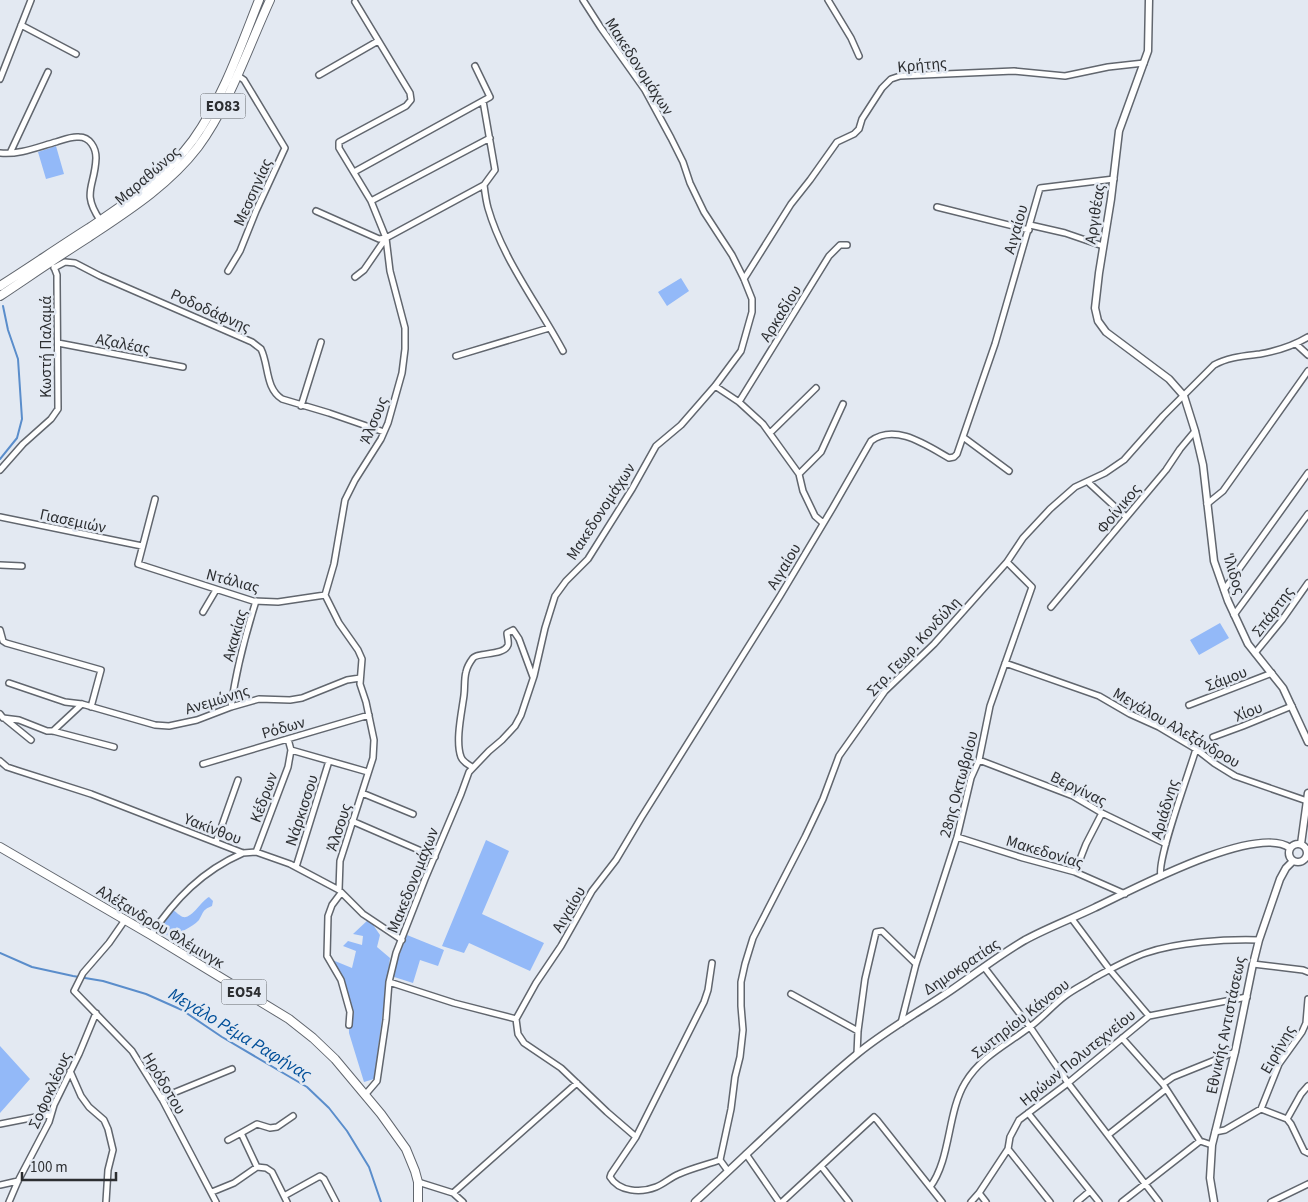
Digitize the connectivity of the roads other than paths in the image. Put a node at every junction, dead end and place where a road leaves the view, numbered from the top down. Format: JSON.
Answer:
{"nodes":[{"id":1,"x":31,"y":0,"type":"edge"},
{"id":2,"x":259,"y":0,"type":"edge"},
{"id":3,"x":270,"y":0,"type":"edge"},
{"id":4,"x":583,"y":0,"type":"edge"},
{"id":5,"x":828,"y":0,"type":"edge"},
{"id":6,"x":1149,"y":0,"type":"edge"},
{"id":7,"x":355,"y":2,"type":"dead end"},
{"id":8,"x":21,"y":25,"type":"junction"},
{"id":9,"x":378,"y":41,"type":"junction"},
{"id":10,"x":76,"y":54,"type":"dead end"},
{"id":11,"x":859,"y":56,"type":"dead end"},
{"id":12,"x":1144,"y":63,"type":"junction"},
{"id":13,"x":475,"y":66,"type":"dead end"},
{"id":14,"x":48,"y":72,"type":"dead end"},
{"id":15,"x":237,"y":75,"type":"junction"},
{"id":16,"x":319,"y":75,"type":"dead end"},
{"id":17,"x":0,"y":79,"type":"edge"},
{"id":18,"x":483,"y":101,"type":"junction"},
{"id":19,"x":490,"y":138,"type":"junction"},
{"id":20,"x":0,"y":153,"type":"edge"},
{"id":21,"x":10,"y":153,"type":"junction"},
{"id":22,"x":354,"y":172,"type":"junction"},
{"id":23,"x":1114,"y":179,"type":"junction"},
{"id":24,"x":484,"y":185,"type":"junction"},
{"id":25,"x":371,"y":201,"type":"junction"},
{"id":26,"x":937,"y":207,"type":"dead end"},
{"id":27,"x":316,"y":211,"type":"dead end"},
{"id":28,"x":100,"y":220,"type":"junction"},
{"id":29,"x":1029,"y":227,"type":"junction"},
{"id":30,"x":386,"y":238,"type":"junction"},
{"id":31,"x":847,"y":245,"type":"dead end"},
{"id":32,"x":1103,"y":246,"type":"junction"},
{"id":33,"x":52,"y":265,"type":"junction"},
{"id":34,"x":228,"y":271,"type":"dead end"},
{"id":35,"x":355,"y":277,"type":"dead end"},
{"id":36,"x":744,"y":279,"type":"junction"},
{"id":37,"x":0,"y":286,"type":"edge"},
{"id":38,"x":0,"y":296,"type":"edge"},
{"id":39,"x":549,"y":328,"type":"junction"},
{"id":40,"x":1308,"y":337,"type":"edge"},
{"id":41,"x":321,"y":342,"type":"dead end"},
{"id":42,"x":58,"y":343,"type":"junction"},
{"id":43,"x":1296,"y":344,"type":"junction"},
{"id":44,"x":563,"y":351,"type":"dead end"},
{"id":45,"x":1308,"y":355,"type":"edge"},
{"id":46,"x":456,"y":356,"type":"dead end"},
{"id":47,"x":183,"y":367,"type":"dead end"},
{"id":48,"x":1308,"y":371,"type":"edge"},
{"id":49,"x":715,"y":386,"type":"junction"},
{"id":50,"x":816,"y":388,"type":"dead end"},
{"id":51,"x":1184,"y":396,"type":"junction"},
{"id":52,"x":740,"y":402,"type":"junction"},
{"id":53,"x":843,"y":404,"type":"dead end"},
{"id":54,"x":301,"y":406,"type":"junction"},
{"id":55,"x":1195,"y":431,"type":"junction"},
{"id":56,"x":384,"y":432,"type":"junction"},
{"id":57,"x":770,"y":433,"type":"junction"},
{"id":58,"x":963,"y":436,"type":"junction"},
{"id":59,"x":0,"y":470,"type":"edge"},
{"id":60,"x":1009,"y":471,"type":"dead end"},
{"id":61,"x":1308,"y":473,"type":"edge"},
{"id":62,"x":798,"y":474,"type":"junction"},
{"id":63,"x":1088,"y":482,"type":"junction"},
{"id":64,"x":155,"y":499,"type":"dead end"},
{"id":65,"x":1207,"y":504,"type":"junction"},
{"id":66,"x":1308,"y":514,"type":"edge"},
{"id":67,"x":1126,"y":516,"type":"junction"},
{"id":68,"x":0,"y":517,"type":"edge"},
{"id":69,"x":823,"y":523,"type":"junction"},
{"id":70,"x":142,"y":546,"type":"junction"},
{"id":71,"x":1007,"y":562,"type":"junction"},
{"id":72,"x":0,"y":565,"type":"edge"},
{"id":73,"x":22,"y":566,"type":"dead end"},
{"id":74,"x":1308,"y":583,"type":"edge"},
{"id":75,"x":216,"y":590,"type":"junction"},
{"id":76,"x":1224,"y":590,"type":"junction"},
{"id":77,"x":325,"y":596,"type":"junction"},
{"id":78,"x":256,"y":601,"type":"junction"},
{"id":79,"x":1052,"y":607,"type":"dead end"},
{"id":80,"x":204,"y":612,"type":"dead end"},
{"id":81,"x":1234,"y":615,"type":"junction"},
{"id":82,"x":0,"y":630,"type":"edge"},
{"id":83,"x":1255,"y":653,"type":"junction"},
{"id":84,"x":1006,"y":664,"type":"junction"},
{"id":85,"x":1272,"y":673,"type":"junction"},
{"id":86,"x":360,"y":678,"type":"junction"},
{"id":87,"x":534,"y":678,"type":"junction"},
{"id":88,"x":9,"y":683,"type":"dead end"},
{"id":89,"x":82,"y":704,"type":"junction"},
{"id":90,"x":1189,"y":705,"type":"dead end"},
{"id":91,"x":231,"y":706,"type":"junction"},
{"id":92,"x":1292,"y":706,"type":"junction"},
{"id":93,"x":91,"y":707,"type":"junction"},
{"id":94,"x":369,"y":714,"type":"junction"},
{"id":95,"x":2,"y":716,"type":"edge"},
{"id":96,"x":53,"y":730,"type":"junction"},
{"id":97,"x":1212,"y":737,"type":"dead end"},
{"id":98,"x":288,"y":739,"type":"junction"},
{"id":99,"x":31,"y":740,"type":"dead end"},
{"id":100,"x":1308,"y":742,"type":"edge"},
{"id":101,"x":114,"y":748,"type":"dead end"},
{"id":102,"x":1196,"y":749,"type":"junction"},
{"id":103,"x":291,"y":750,"type":"junction"},
{"id":104,"x":979,"y":760,"type":"junction"},
{"id":105,"x":0,"y":761,"type":"edge"},
{"id":106,"x":329,"y":761,"type":"junction"},
{"id":107,"x":204,"y":764,"type":"dead end"},
{"id":108,"x":472,"y":767,"type":"junction"},
{"id":109,"x":368,"y":772,"type":"junction"},
{"id":110,"x":238,"y":780,"type":"dead end"},
{"id":111,"x":362,"y":793,"type":"junction"},
{"id":112,"x":1308,"y":793,"type":"edge"},
{"id":113,"x":1307,"y":801,"type":"edge"},
{"id":114,"x":1307,"y":812,"type":"edge"},
{"id":115,"x":1102,"y":813,"type":"junction"},
{"id":116,"x":413,"y":814,"type":"dead end"},
{"id":117,"x":352,"y":821,"type":"junction"},
{"id":118,"x":957,"y":837,"type":"junction"},
{"id":119,"x":216,"y":842,"type":"junction"},
{"id":120,"x":1166,"y":844,"type":"junction"},
{"id":121,"x":1301,"y":844,"type":"junction"},
{"id":122,"x":0,"y":847,"type":"edge"},
{"id":123,"x":1290,"y":848,"type":"junction"},
{"id":124,"x":256,"y":852,"type":"junction"},
{"id":125,"x":243,"y":853,"type":"junction"},
{"id":126,"x":1308,"y":853,"type":"edge"},
{"id":127,"x":435,"y":857,"type":"junction"},
{"id":128,"x":1293,"y":860,"type":"junction"},
{"id":129,"x":296,"y":867,"type":"junction"},
{"id":130,"x":1075,"y":872,"type":"junction"},
{"id":131,"x":1161,"y":876,"type":"junction"},
{"id":132,"x":340,"y":892,"type":"junction"},
{"id":133,"x":1125,"y":894,"type":"junction"},
{"id":134,"x":1072,"y":918,"type":"junction"},
{"id":135,"x":125,"y":920,"type":"junction"},
{"id":136,"x":151,"y":936,"type":"junction"},
{"id":137,"x":402,"y":940,"type":"junction"},
{"id":138,"x":1259,"y":940,"type":"junction"},
{"id":139,"x":712,"y":964,"type":"dead end"},
{"id":140,"x":916,"y":964,"type":"junction"},
{"id":141,"x":1253,"y":964,"type":"junction"},
{"id":142,"x":984,"y":967,"type":"junction"},
{"id":143,"x":1110,"y":970,"type":"junction"},
{"id":144,"x":1308,"y":972,"type":"edge"},
{"id":145,"x":389,"y":982,"type":"junction"},
{"id":146,"x":791,"y":994,"type":"dead end"},
{"id":147,"x":1247,"y":997,"type":"junction"},
{"id":148,"x":1308,"y":999,"type":"edge"},
{"id":149,"x":96,"y":1014,"type":"junction"},
{"id":150,"x":1149,"y":1016,"type":"junction"},
{"id":151,"x":516,"y":1019,"type":"junction"},
{"id":152,"x":901,"y":1022,"type":"junction"},
{"id":153,"x":349,"y":1025,"type":"dead end"},
{"id":154,"x":1030,"y":1026,"type":"junction"},
{"id":155,"x":858,"y":1031,"type":"junction"},
{"id":156,"x":1122,"y":1038,"type":"junction"},
{"id":157,"x":1235,"y":1052,"type":"junction"},
{"id":158,"x":857,"y":1054,"type":"junction"},
{"id":159,"x":232,"y":1069,"type":"dead end"},
{"id":160,"x":70,"y":1071,"type":"junction"},
{"id":161,"x":577,"y":1083,"type":"junction"},
{"id":162,"x":1068,"y":1083,"type":"junction"},
{"id":163,"x":1308,"y":1086,"type":"edge"},
{"id":164,"x":1164,"y":1087,"type":"junction"},
{"id":165,"x":365,"y":1095,"type":"junction"},
{"id":166,"x":161,"y":1098,"type":"junction"},
{"id":167,"x":1261,"y":1109,"type":"junction"},
{"id":168,"x":1028,"y":1113,"type":"junction"},
{"id":169,"x":51,"y":1114,"type":"junction"},
{"id":170,"x":293,"y":1116,"type":"dead end"},
{"id":171,"x":1287,"y":1119,"type":"junction"},
{"id":172,"x":0,"y":1124,"type":"edge"},
{"id":173,"x":1215,"y":1132,"type":"junction"},
{"id":174,"x":241,"y":1133,"type":"junction"},
{"id":175,"x":1108,"y":1135,"type":"junction"},
{"id":176,"x":636,"y":1137,"type":"junction"},
{"id":177,"x":228,"y":1140,"type":"dead end"},
{"id":178,"x":1200,"y":1141,"type":"junction"},
{"id":179,"x":1212,"y":1145,"type":"junction"},
{"id":180,"x":1008,"y":1149,"type":"junction"},
{"id":181,"x":1308,"y":1153,"type":"edge"},
{"id":182,"x":746,"y":1154,"type":"junction"},
{"id":183,"x":720,"y":1160,"type":"junction"},
{"id":184,"x":821,"y":1166,"type":"junction"},
{"id":185,"x":258,"y":1168,"type":"junction"},
{"id":186,"x":728,"y":1172,"type":"junction"},
{"id":187,"x":18,"y":1180,"type":"junction"},
{"id":188,"x":418,"y":1182,"type":"junction"},
{"id":189,"x":1145,"y":1183,"type":"junction"},
{"id":190,"x":1308,"y":1184,"type":"edge"},
{"id":191,"x":0,"y":1185,"type":"edge"},
{"id":192,"x":930,"y":1187,"type":"junction"},
{"id":193,"x":1090,"y":1191,"type":"junction"},
{"id":194,"x":212,"y":1192,"type":"junction"},
{"id":195,"x":453,"y":1192,"type":"junction"},
{"id":196,"x":980,"y":1193,"type":"junction"},
{"id":197,"x":284,"y":1196,"type":"junction"},
{"id":198,"x":10,"y":1202,"type":"edge"},
{"id":199,"x":106,"y":1202,"type":"edge"},
{"id":200,"x":216,"y":1202,"type":"edge"},
{"id":201,"x":287,"y":1202,"type":"edge"},
{"id":202,"x":336,"y":1202,"type":"edge"},
{"id":203,"x":418,"y":1202,"type":"edge"},
{"id":204,"x":463,"y":1202,"type":"edge"},
{"id":205,"x":695,"y":1202,"type":"edge"},
{"id":206,"x":780,"y":1202,"type":"edge"},
{"id":207,"x":849,"y":1202,"type":"edge"},
{"id":208,"x":942,"y":1202,"type":"edge"},
{"id":209,"x":971,"y":1202,"type":"edge"},
{"id":210,"x":986,"y":1202,"type":"edge"},
{"id":211,"x":1050,"y":1202,"type":"edge"},
{"id":212,"x":1077,"y":1202,"type":"edge"},
{"id":213,"x":1099,"y":1202,"type":"edge"},
{"id":214,"x":1122,"y":1202,"type":"edge"},
{"id":215,"x":1159,"y":1202,"type":"edge"},
{"id":216,"x":1214,"y":1202,"type":"edge"},
{"id":217,"x":1271,"y":1202,"type":"edge"}],
"edges":[{"from":1,"to":8,"type":"street"},
{"from":2,"to":28,"type":"main road","name":"Μαραθώνος","number":"ΕΟ83"},
{"from":3,"to":15,"type":"main road","name":"Μαραθώνος","number":"ΕΟ83"},
{"from":4,"to":36,"type":"street","name":"Μακεδονομάχων"},
{"from":5,"to":11,"type":"street"},
{"from":6,"to":12,"type":"street","name":"Αργιθέας"},
{"from":7,"to":9,"type":"street","name":"Άλσους"},
{"from":8,"to":10,"type":"street"},
{"from":8,"to":17,"type":"street"},
{"from":9,"to":16,"type":"street"},
{"from":9,"to":22,"type":"street","name":"Άλσους"},
{"from":12,"to":23,"type":"street","name":"Αργιθέας"},
{"from":12,"to":36,"type":"street","name":"Κρήτης"},
{"from":13,"to":18,"type":"street"},
{"from":14,"to":21,"type":"street"},
{"from":15,"to":33,"type":"main road","name":"Μαραθώνος","number":"ΕΟ83"},
{"from":15,"to":34,"type":"street","name":"Μεσσηνίας"},
{"from":18,"to":19,"type":"street"},
{"from":18,"to":22,"type":"street"},
{"from":19,"to":24,"type":"street"},
{"from":19,"to":25,"type":"street"},
{"from":20,"to":21,"type":"street"},
{"from":21,"to":28,"type":"street"},
{"from":22,"to":25,"type":"street","name":"Άλσους"},
{"from":23,"to":29,"type":"street","name":"Αιγαίου"},
{"from":23,"to":32,"type":"street","name":"Αργιθέας"},
{"from":24,"to":30,"type":"street"},
{"from":24,"to":39,"type":"street"},
{"from":25,"to":30,"type":"street","name":"Άλσους"},
{"from":26,"to":29,"type":"street"},
{"from":27,"to":30,"type":"street"},
{"from":28,"to":37,"type":"main road","name":"Μαραθώνος","number":"ΕΟ83"},
{"from":29,"to":32,"type":"street"},
{"from":29,"to":58,"type":"street","name":"Αιγαίου"},
{"from":30,"to":35,"type":"street"},
{"from":30,"to":56,"type":"street","name":"Άλσους"},
{"from":31,"to":52,"type":"street","name":"Αρκαδίου"},
{"from":32,"to":51,"type":"street","name":"Αργιθέας"},
{"from":33,"to":38,"type":"main road","name":"Μαραθώνος","number":"ΕΟ83"},
{"from":33,"to":42,"type":"street","name":"Κωστή Παλαμά"},
{"from":33,"to":54,"type":"street","name":"Ροδοδάφνης"},
{"from":36,"to":49,"type":"street","name":"Μακεδονομάχων"},
{"from":39,"to":44,"type":"street"},
{"from":39,"to":46,"type":"street"},
{"from":40,"to":43,"type":"street","name":"Στρ. Γεωρ. Κονδύλη"},
{"from":41,"to":54,"type":"street"},
{"from":42,"to":47,"type":"street","name":"Αζαλέας"},
{"from":42,"to":59,"type":"street","name":"Κωστή Παλαμά"},
{"from":43,"to":45,"type":"street"},
{"from":43,"to":51,"type":"street","name":"Στρ. Γεωρ. Κονδύλη"},
{"from":48,"to":65,"type":"street"},
{"from":49,"to":52,"type":"street"},
{"from":49,"to":87,"type":"street","name":"Μακεδονομάχων"},
{"from":50,"to":57,"type":"street"},
{"from":51,"to":55,"type":"street","name":"Ίλιδος"},
{"from":51,"to":63,"type":"street","name":"Στρ. Γεωρ. Κονδύλη"},
{"from":52,"to":57,"type":"street"},
{"from":53,"to":62,"type":"street"},
{"from":54,"to":56,"type":"street","name":"Ροδοδάφνης"},
{"from":55,"to":65,"type":"street","name":"Ίλιδος"},
{"from":55,"to":67,"type":"street","name":"Φοίνικος"},
{"from":56,"to":77,"type":"street","name":"Άλσους"},
{"from":57,"to":62,"type":"street"},
{"from":58,"to":60,"type":"street"},
{"from":58,"to":69,"type":"street","name":"Αιγαίου"},
{"from":61,"to":76,"type":"street"},
{"from":62,"to":69,"type":"street"},
{"from":63,"to":67,"type":"street"},
{"from":63,"to":71,"type":"street","name":"Στρ. Γεωρ. Κονδύλη"},
{"from":64,"to":70,"type":"street"},
{"from":65,"to":76,"type":"street","name":"Ίλιδος"},
{"from":66,"to":81,"type":"street"},
{"from":67,"to":79,"type":"street","name":"Φοίνικος"},
{"from":68,"to":70,"type":"street","name":"Γιασεμιών"},
{"from":69,"to":151,"type":"street","name":"Αιγαίου"},
{"from":70,"to":75,"type":"street","name":"Ντάλιας"},
{"from":71,"to":84,"type":"street","name":"28ης Οκτωβρίου"},
{"from":71,"to":183,"type":"street","name":"Στρ. Γεωρ. Κονδύλη"},
{"from":72,"to":73,"type":"street"},
{"from":74,"to":83,"type":"street","name":"Σπάρτης"},
{"from":75,"to":78,"type":"street","name":"Ντάλιας"},
{"from":75,"to":80,"type":"street"},
{"from":76,"to":81,"type":"street","name":"Ίλιδος"},
{"from":77,"to":78,"type":"street","name":"Ντάλιας"},
{"from":77,"to":86,"type":"street","name":"Άλσους"},
{"from":78,"to":91,"type":"street","name":"Ακακίας"},
{"from":81,"to":83,"type":"street","name":"Ίλιδος"},
{"from":82,"to":93,"type":"street"},
{"from":83,"to":85,"type":"street","name":"Ίλιδος"},
{"from":84,"to":102,"type":"street","name":"Μεγάλου Αλεξάνδρου"},
{"from":84,"to":104,"type":"street","name":"28ης Οκτωβρίου"},
{"from":85,"to":90,"type":"street","name":"Σάμου"},
{"from":85,"to":92,"type":"street","name":"Ίλιδος"},
{"from":86,"to":91,"type":"street","name":"Ανεμώνης"},
{"from":86,"to":94,"type":"street","name":"Άλσους"},
{"from":87,"to":108,"type":"street","name":"Μακεδονομάχων"},
{"from":87,"to":108,"type":"street"},
{"from":88,"to":89,"type":"street","name":"Ανεμώνης"},
{"from":89,"to":93,"type":"street","name":"Ανεμώνης"},
{"from":89,"to":96,"type":"street"},
{"from":91,"to":93,"type":"street","name":"Ανεμώνης"},
{"from":92,"to":97,"type":"street","name":"Χίου"},
{"from":92,"to":100,"type":"street","name":"Ίλιδος"},
{"from":94,"to":98,"type":"street","name":"Ρόδων"},
{"from":94,"to":109,"type":"street","name":"Άλσους"},
{"from":95,"to":96,"type":"street"},
{"from":95,"to":99,"type":"street"},
{"from":96,"to":101,"type":"street"},
{"from":98,"to":103,"type":"street"},
{"from":98,"to":107,"type":"street","name":"Ρόδων"},
{"from":102,"to":113,"type":"street","name":"Μεγάλου Αλεξάνδρου"},
{"from":102,"to":120,"type":"street","name":"Αριάδνης"},
{"from":103,"to":106,"type":"street"},
{"from":103,"to":124,"type":"street","name":"Κέδρων"},
{"from":104,"to":115,"type":"street","name":"Βεργίνας"},
{"from":104,"to":118,"type":"street","name":"28ης Οκτωβρίου"},
{"from":105,"to":119,"type":"street","name":"Υακίνθου"},
{"from":106,"to":109,"type":"street"},
{"from":106,"to":129,"type":"street","name":"Νάρκισσου"},
{"from":108,"to":127,"type":"street","name":"Μακεδονομάχων"},
{"from":109,"to":111,"type":"street","name":"Άλσους"},
{"from":110,"to":119,"type":"street"},
{"from":111,"to":116,"type":"street"},
{"from":111,"to":117,"type":"street","name":"Άλσους"},
{"from":112,"to":113,"type":"street"},
{"from":113,"to":114,"type":"street"},
{"from":114,"to":121,"type":"street"},
{"from":115,"to":120,"type":"street","name":"Βεργίνας"},
{"from":115,"to":130,"type":"street"},
{"from":117,"to":127,"type":"street"},
{"from":117,"to":132,"type":"street","name":"Άλσους"},
{"from":118,"to":130,"type":"street","name":"Μακεδονίας"},
{"from":118,"to":140,"type":"street","name":"28ης Οκτωβρίου"},
{"from":119,"to":125,"type":"street","name":"Υακίνθου"},
{"from":120,"to":131,"type":"street","name":"Αριάδνης"},
{"from":121,"to":123,"type":"street"},
{"from":121,"to":126,"type":"street"},
{"from":122,"to":135,"type":"main road","name":"Αλέξανδρου Φλέμινγκ","number":"ΕΟ54"},
{"from":123,"to":128,"type":"street"},
{"from":123,"to":131,"type":"street","name":"Δημοκρατίας"},
{"from":124,"to":125,"type":"street","name":"Υακίνθου"},
{"from":124,"to":129,"type":"street","name":"Υακίνθου"},
{"from":125,"to":136,"type":"street"},
{"from":126,"to":128,"type":"street"},
{"from":127,"to":137,"type":"street","name":"Μακεδονομάχων"},
{"from":128,"to":138,"type":"street","name":"Εθνικής Αντιστάσεως"},
{"from":129,"to":132,"type":"street","name":"Υακίνθου"},
{"from":130,"to":133,"type":"street","name":"Μακεδονίας"},
{"from":131,"to":133,"type":"street","name":"Δημοκρατίας"},
{"from":132,"to":137,"type":"street","name":"Υακίνθου"},
{"from":132,"to":153,"type":"street"},
{"from":133,"to":134,"type":"street","name":"Δημοκρατίας"},
{"from":134,"to":142,"type":"street","name":"Δημοκρατίας"},
{"from":134,"to":143,"type":"street"},
{"from":135,"to":136,"type":"main road","name":"Αλέξανδρου Φλέμινγκ","number":"ΕΟ54"},
{"from":135,"to":149,"type":"street","name":"Ηρόδοτου"},
{"from":136,"to":165,"type":"main road","name":"Αλέξανδρου Φλέμινγκ","number":"ΕΟ54"},
{"from":137,"to":145,"type":"street","name":"Μακεδονομάχων"},
{"from":138,"to":141,"type":"street","name":"Εθνικής Αντιστάσεως"},
{"from":138,"to":143,"type":"street","name":"Σωτηρίου Κάνσου"},
{"from":139,"to":176,"type":"street"},
{"from":140,"to":152,"type":"street","name":"28ης Οκτωβρίου"},
{"from":140,"to":155,"type":"street"},
{"from":141,"to":144,"type":"street"},
{"from":141,"to":147,"type":"street","name":"Εθνικής Αντιστάσεως"},
{"from":142,"to":152,"type":"street","name":"Δημοκρατίας"},
{"from":142,"to":154,"type":"street"},
{"from":143,"to":150,"type":"street"},
{"from":143,"to":154,"type":"street","name":"Σωτηρίου Κάνσου"},
{"from":145,"to":151,"type":"street"},
{"from":145,"to":165,"type":"street","name":"Μακεδονομάχων"},
{"from":146,"to":155,"type":"street"},
{"from":147,"to":150,"type":"street","name":"Ηρώων Πολυτεχνείου"},
{"from":147,"to":157,"type":"street","name":"Εθνικής Αντιστάσεως"},
{"from":148,"to":167,"type":"street","name":"Ειρήνης"},
{"from":149,"to":160,"type":"street","name":"Σοφοκλέους"},
{"from":149,"to":166,"type":"street","name":"Ηρόδοτου"},
{"from":150,"to":156,"type":"street","name":"Ηρώων Πολυτεχνείου"},
{"from":151,"to":161,"type":"street"},
{"from":152,"to":158,"type":"street","name":"Δημοκρατίας"},
{"from":154,"to":162,"type":"street"},
{"from":154,"to":192,"type":"street","name":"Σωτηρίου Κάνσου"},
{"from":155,"to":158,"type":"street"},
{"from":156,"to":162,"type":"street","name":"Ηρώων Πολυτεχνείου"},
{"from":156,"to":164,"type":"street"},
{"from":157,"to":164,"type":"street"},
{"from":157,"to":173,"type":"street","name":"Εθνικής Αντιστάσεως"},
{"from":158,"to":182,"type":"street","name":"Δημοκρατίας"},
{"from":159,"to":166,"type":"street"},
{"from":160,"to":169,"type":"street","name":"Σοφοκλέους"},
{"from":160,"to":199,"type":"street"},
{"from":161,"to":176,"type":"street"},
{"from":161,"to":195,"type":"street"},
{"from":162,"to":168,"type":"street","name":"Ηρώων Πολυτεχνείου"},
{"from":162,"to":175,"type":"street"},
{"from":163,"to":171,"type":"street"},
{"from":164,"to":175,"type":"street"},
{"from":164,"to":178,"type":"street"},
{"from":165,"to":188,"type":"main road","name":"Αλέξανδρου Φλέμινγκ","number":"ΕΟ54"},
{"from":166,"to":194,"type":"street","name":"Ηρόδοτου"},
{"from":167,"to":171,"type":"street"},
{"from":167,"to":173,"type":"street"},
{"from":168,"to":180,"type":"street","name":"Ηρώων Πολυτεχνείου"},
{"from":168,"to":193,"type":"street"},
{"from":169,"to":172,"type":"street"},
{"from":169,"to":187,"type":"street","name":"Σοφοκλέους"},
{"from":170,"to":174,"type":"street"},
{"from":171,"to":181,"type":"street"},
{"from":173,"to":179,"type":"street","name":"Εθνικής Αντιστάσεως"},
{"from":174,"to":177,"type":"street"},
{"from":174,"to":185,"type":"street"},
{"from":175,"to":189,"type":"street"},
{"from":176,"to":183,"type":"street"},
{"from":178,"to":179,"type":"street"},
{"from":178,"to":189,"type":"street"},
{"from":179,"to":216,"type":"street","name":"Εθνικής Αντιστάσεως"},
{"from":180,"to":196,"type":"street","name":"Ηρώων Πολυτεχνείου"},
{"from":180,"to":211,"type":"street"},
{"from":182,"to":186,"type":"street","name":"Δημοκρατίας"},
{"from":182,"to":206,"type":"street"},
{"from":183,"to":186,"type":"street"},
{"from":184,"to":192,"type":"street"},
{"from":184,"to":206,"type":"street"},
{"from":184,"to":207,"type":"street"},
{"from":185,"to":194,"type":"street"},
{"from":185,"to":197,"type":"street"},
{"from":186,"to":205,"type":"street","name":"Δημοκρατίας"},
{"from":187,"to":191,"type":"street"},
{"from":187,"to":198,"type":"street","name":"Σοφοκλέους"},
{"from":188,"to":195,"type":"street"},
{"from":188,"to":203,"type":"main road","name":"Αλέξανδρου Φλέμινγκ","number":"ΕΟ54"},
{"from":189,"to":214,"type":"street"},
{"from":189,"to":215,"type":"street"},
{"from":190,"to":217,"type":"street"},
{"from":192,"to":208,"type":"street"},
{"from":193,"to":212,"type":"street"},
{"from":193,"to":213,"type":"street"},
{"from":194,"to":200,"type":"street","name":"Ηρόδοτου"},
{"from":195,"to":204,"type":"street"},
{"from":196,"to":209,"type":"street","name":"Ηρώων Πολυτεχνείου"},
{"from":196,"to":210,"type":"street"},
{"from":197,"to":201,"type":"street"},
{"from":197,"to":202,"type":"street"}]}
